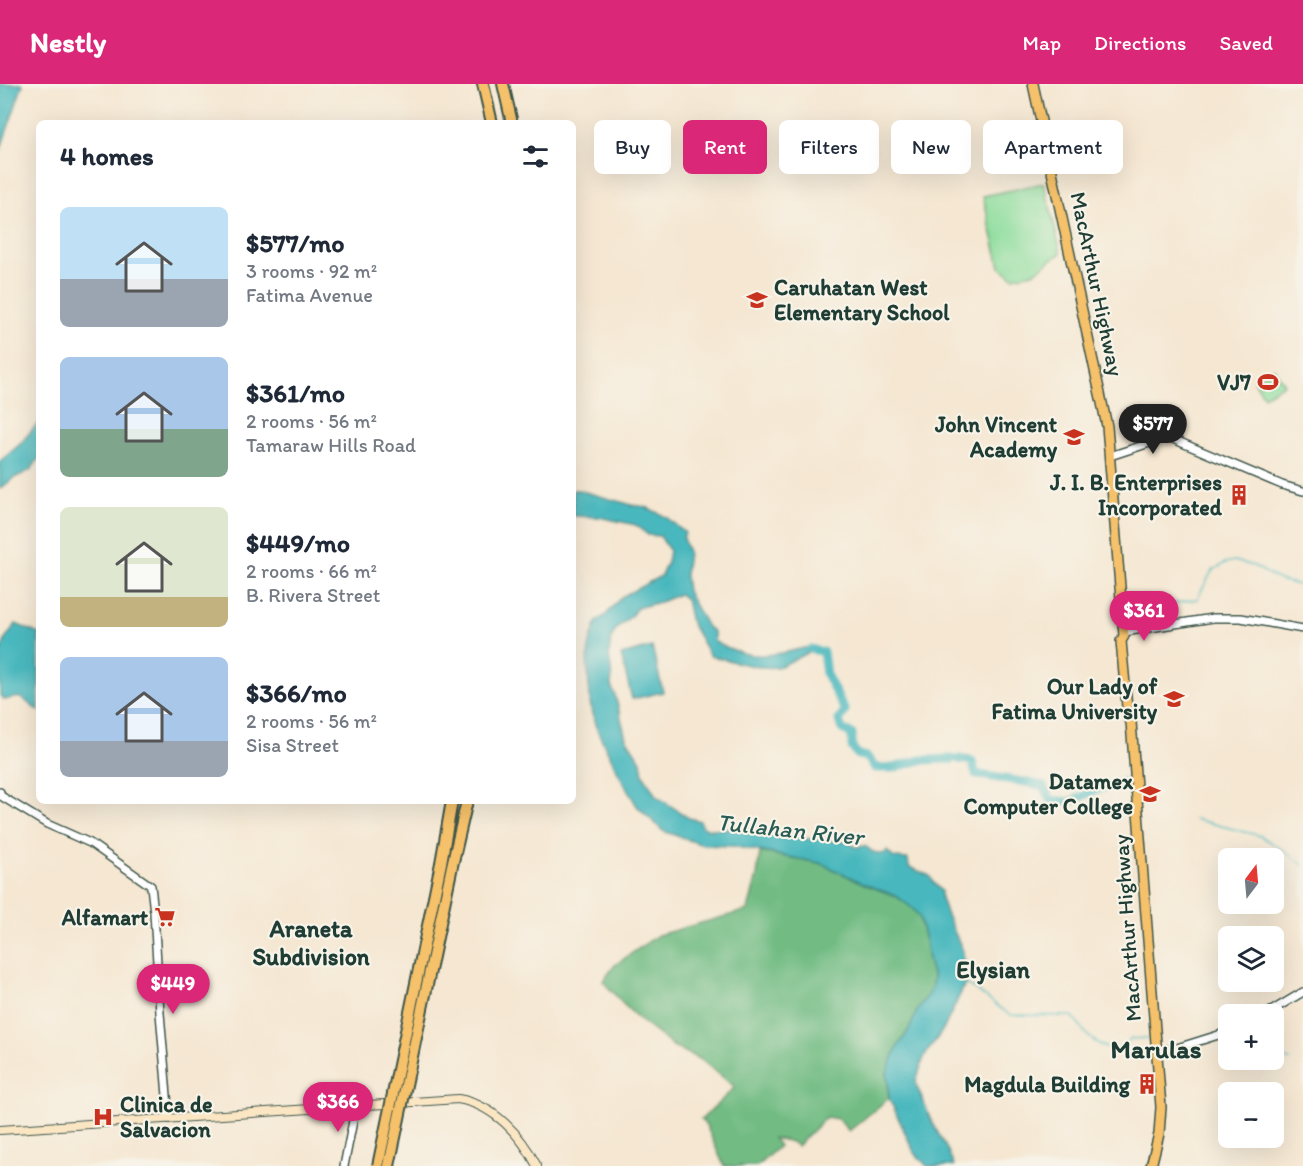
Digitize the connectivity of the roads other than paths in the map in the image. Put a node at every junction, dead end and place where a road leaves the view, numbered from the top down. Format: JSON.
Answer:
{"nodes":[{"id":1,"x":483,"y":84,"type":"edge"},
{"id":2,"x":503,"y":84,"type":"edge"},
{"id":3,"x":1033,"y":84,"type":"edge"},
{"id":4,"x":491,"y":120,"type":"edge"},
{"id":5,"x":511,"y":120,"type":"edge"},
{"id":6,"x":1110,"y":456,"type":"junction"},
{"id":7,"x":1303,"y":491,"type":"edge"},
{"id":8,"x":1303,"y":629,"type":"edge"},
{"id":9,"x":1124,"y":634,"type":"junction"},
{"id":10,"x":0,"y":792,"type":"edge"},
{"id":11,"x":451,"y":804,"type":"edge"},
{"id":12,"x":466,"y":804,"type":"edge"},
{"id":13,"x":1303,"y":992,"type":"edge"},
{"id":14,"x":1283,"y":1004,"type":"edge"},
{"id":15,"x":1218,"y":1035,"type":"edge"},
{"id":16,"x":1156,"y":1051,"type":"junction"},
{"id":17,"x":356,"y":1106,"type":"junction"},
{"id":18,"x":169,"y":1119,"type":"junction"},
{"id":19,"x":0,"y":1130,"type":"edge"},
{"id":20,"x":344,"y":1166,"type":"edge"},
{"id":21,"x":378,"y":1166,"type":"edge"},
{"id":22,"x":389,"y":1166,"type":"edge"},
{"id":23,"x":537,"y":1166,"type":"edge"},
{"id":24,"x":1151,"y":1166,"type":"edge"}],
"edges":[{"from":1,"to":4,"type":"highway"},
{"from":2,"to":5,"type":"highway"},
{"from":3,"to":6,"type":"highway","name":"MacArthur Highway"},
{"from":6,"to":7,"type":"street"},
{"from":6,"to":9,"type":"highway","name":"MacArthur Highway"},
{"from":8,"to":9,"type":"street"},
{"from":9,"to":16,"type":"highway","name":"MacArthur Highway"},
{"from":10,"to":18,"type":"street"},
{"from":11,"to":21,"type":"highway","bridge":true},
{"from":12,"to":22,"type":"highway","bridge":true},
{"from":13,"to":14,"type":"street"},
{"from":15,"to":16,"type":"street"},
{"from":16,"to":24,"type":"highway","name":"MacArthur Highway"},
{"from":17,"to":18,"type":"main road"},
{"from":17,"to":20,"type":"street"},
{"from":17,"to":23,"type":"main road"},
{"from":18,"to":19,"type":"main road"}]}
